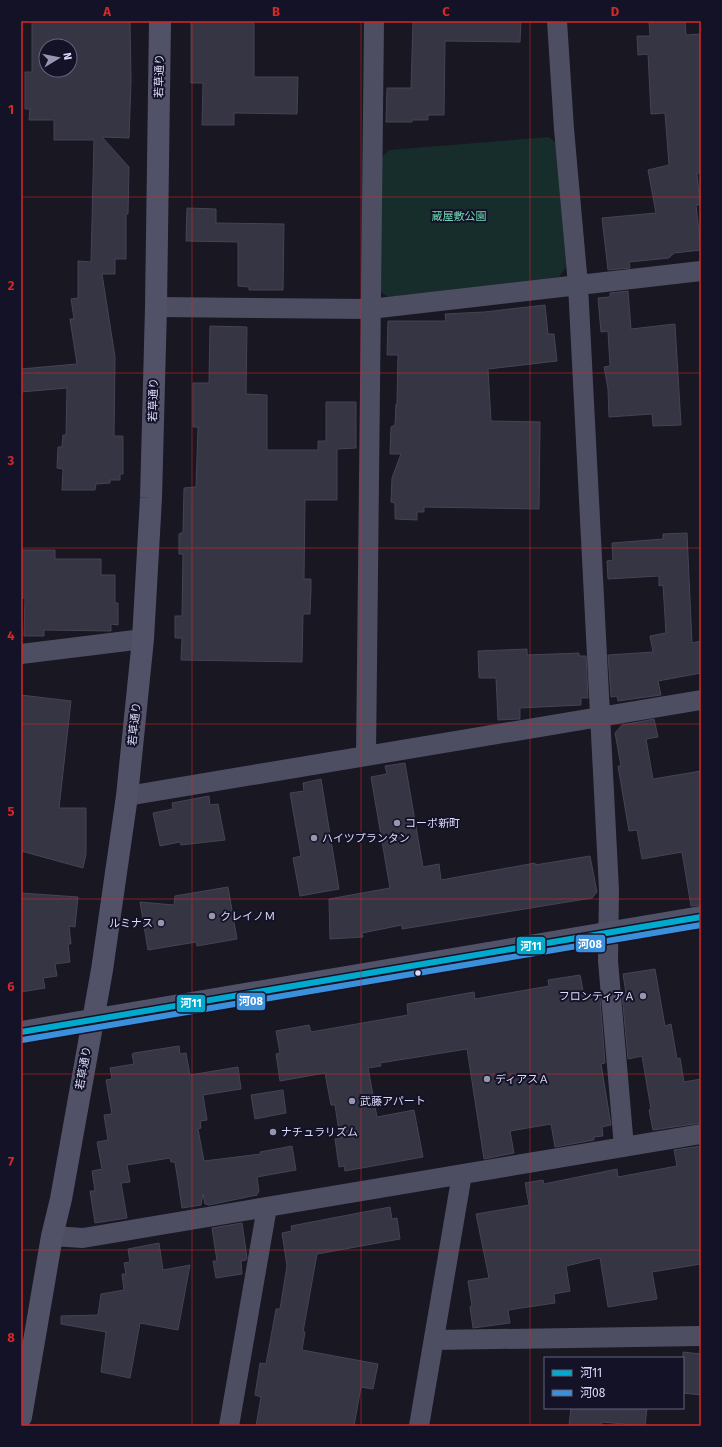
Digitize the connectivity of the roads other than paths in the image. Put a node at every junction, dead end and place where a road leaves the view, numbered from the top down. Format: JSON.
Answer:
{"nodes":[{"id":1,"x":160,"y":21,"type":"edge"},
{"id":2,"x":374,"y":21,"type":"edge"},
{"id":3,"x":557,"y":21,"type":"edge"},
{"id":4,"x":701,"y":271,"type":"edge"},
{"id":5,"x":578,"y":284,"type":"junction"},
{"id":6,"x":156,"y":307,"type":"junction"},
{"id":7,"x":370,"y":309,"type":"junction"},
{"id":8,"x":143,"y":639,"type":"junction"},
{"id":9,"x":21,"y":654,"type":"edge"},
{"id":10,"x":701,"y":700,"type":"edge"},
{"id":11,"x":601,"y":717,"type":"junction"},
{"id":12,"x":366,"y":756,"type":"junction"},
{"id":13,"x":127,"y":796,"type":"junction"},
{"id":14,"x":701,"y":917,"type":"edge"},
{"id":15,"x":609,"y":933,"type":"junction"},
{"id":16,"x":92,"y":1020,"type":"junction"},
{"id":17,"x":21,"y":1032,"type":"edge"},
{"id":18,"x":701,"y":1134,"type":"edge"},
{"id":19,"x":624,"y":1146,"type":"junction"},
{"id":20,"x":462,"y":1174,"type":"junction"},
{"id":21,"x":267,"y":1207,"type":"junction"},
{"id":22,"x":52,"y":1236,"type":"junction"},
{"id":23,"x":701,"y":1336,"type":"edge"},
{"id":24,"x":435,"y":1340,"type":"junction"},
{"id":25,"x":21,"y":1417,"type":"edge"},
{"id":26,"x":229,"y":1426,"type":"edge"},
{"id":27,"x":420,"y":1426,"type":"edge"}],
"edges":[{"from":1,"to":6,"type":"street","name":"若草通り"},
{"from":2,"to":7,"type":"street"},
{"from":3,"to":5,"type":"street"},
{"from":4,"to":5,"type":"street"},
{"from":5,"to":7,"type":"street"},
{"from":5,"to":11,"type":"street"},
{"from":6,"to":7,"type":"street"},
{"from":6,"to":8,"type":"street","name":"若草通り"},
{"from":7,"to":12,"type":"street"},
{"from":8,"to":9,"type":"street"},
{"from":8,"to":13,"type":"street","name":"若草通り"},
{"from":10,"to":11,"type":"street"},
{"from":11,"to":12,"type":"street"},
{"from":11,"to":15,"type":"street"},
{"from":12,"to":13,"type":"street"},
{"from":13,"to":16,"type":"street","name":"若草通り"},
{"from":14,"to":15,"type":"street"},
{"from":15,"to":16,"type":"street"},
{"from":15,"to":19,"type":"street"},
{"from":16,"to":17,"type":"street"},
{"from":16,"to":22,"type":"street","name":"若草通り"},
{"from":18,"to":19,"type":"street"},
{"from":19,"to":20,"type":"street"},
{"from":20,"to":21,"type":"street"},
{"from":20,"to":24,"type":"street"},
{"from":21,"to":22,"type":"street"},
{"from":21,"to":26,"type":"street"},
{"from":22,"to":25,"type":"street","name":"若草通り"},
{"from":23,"to":24,"type":"street"},
{"from":24,"to":27,"type":"street"}]}
